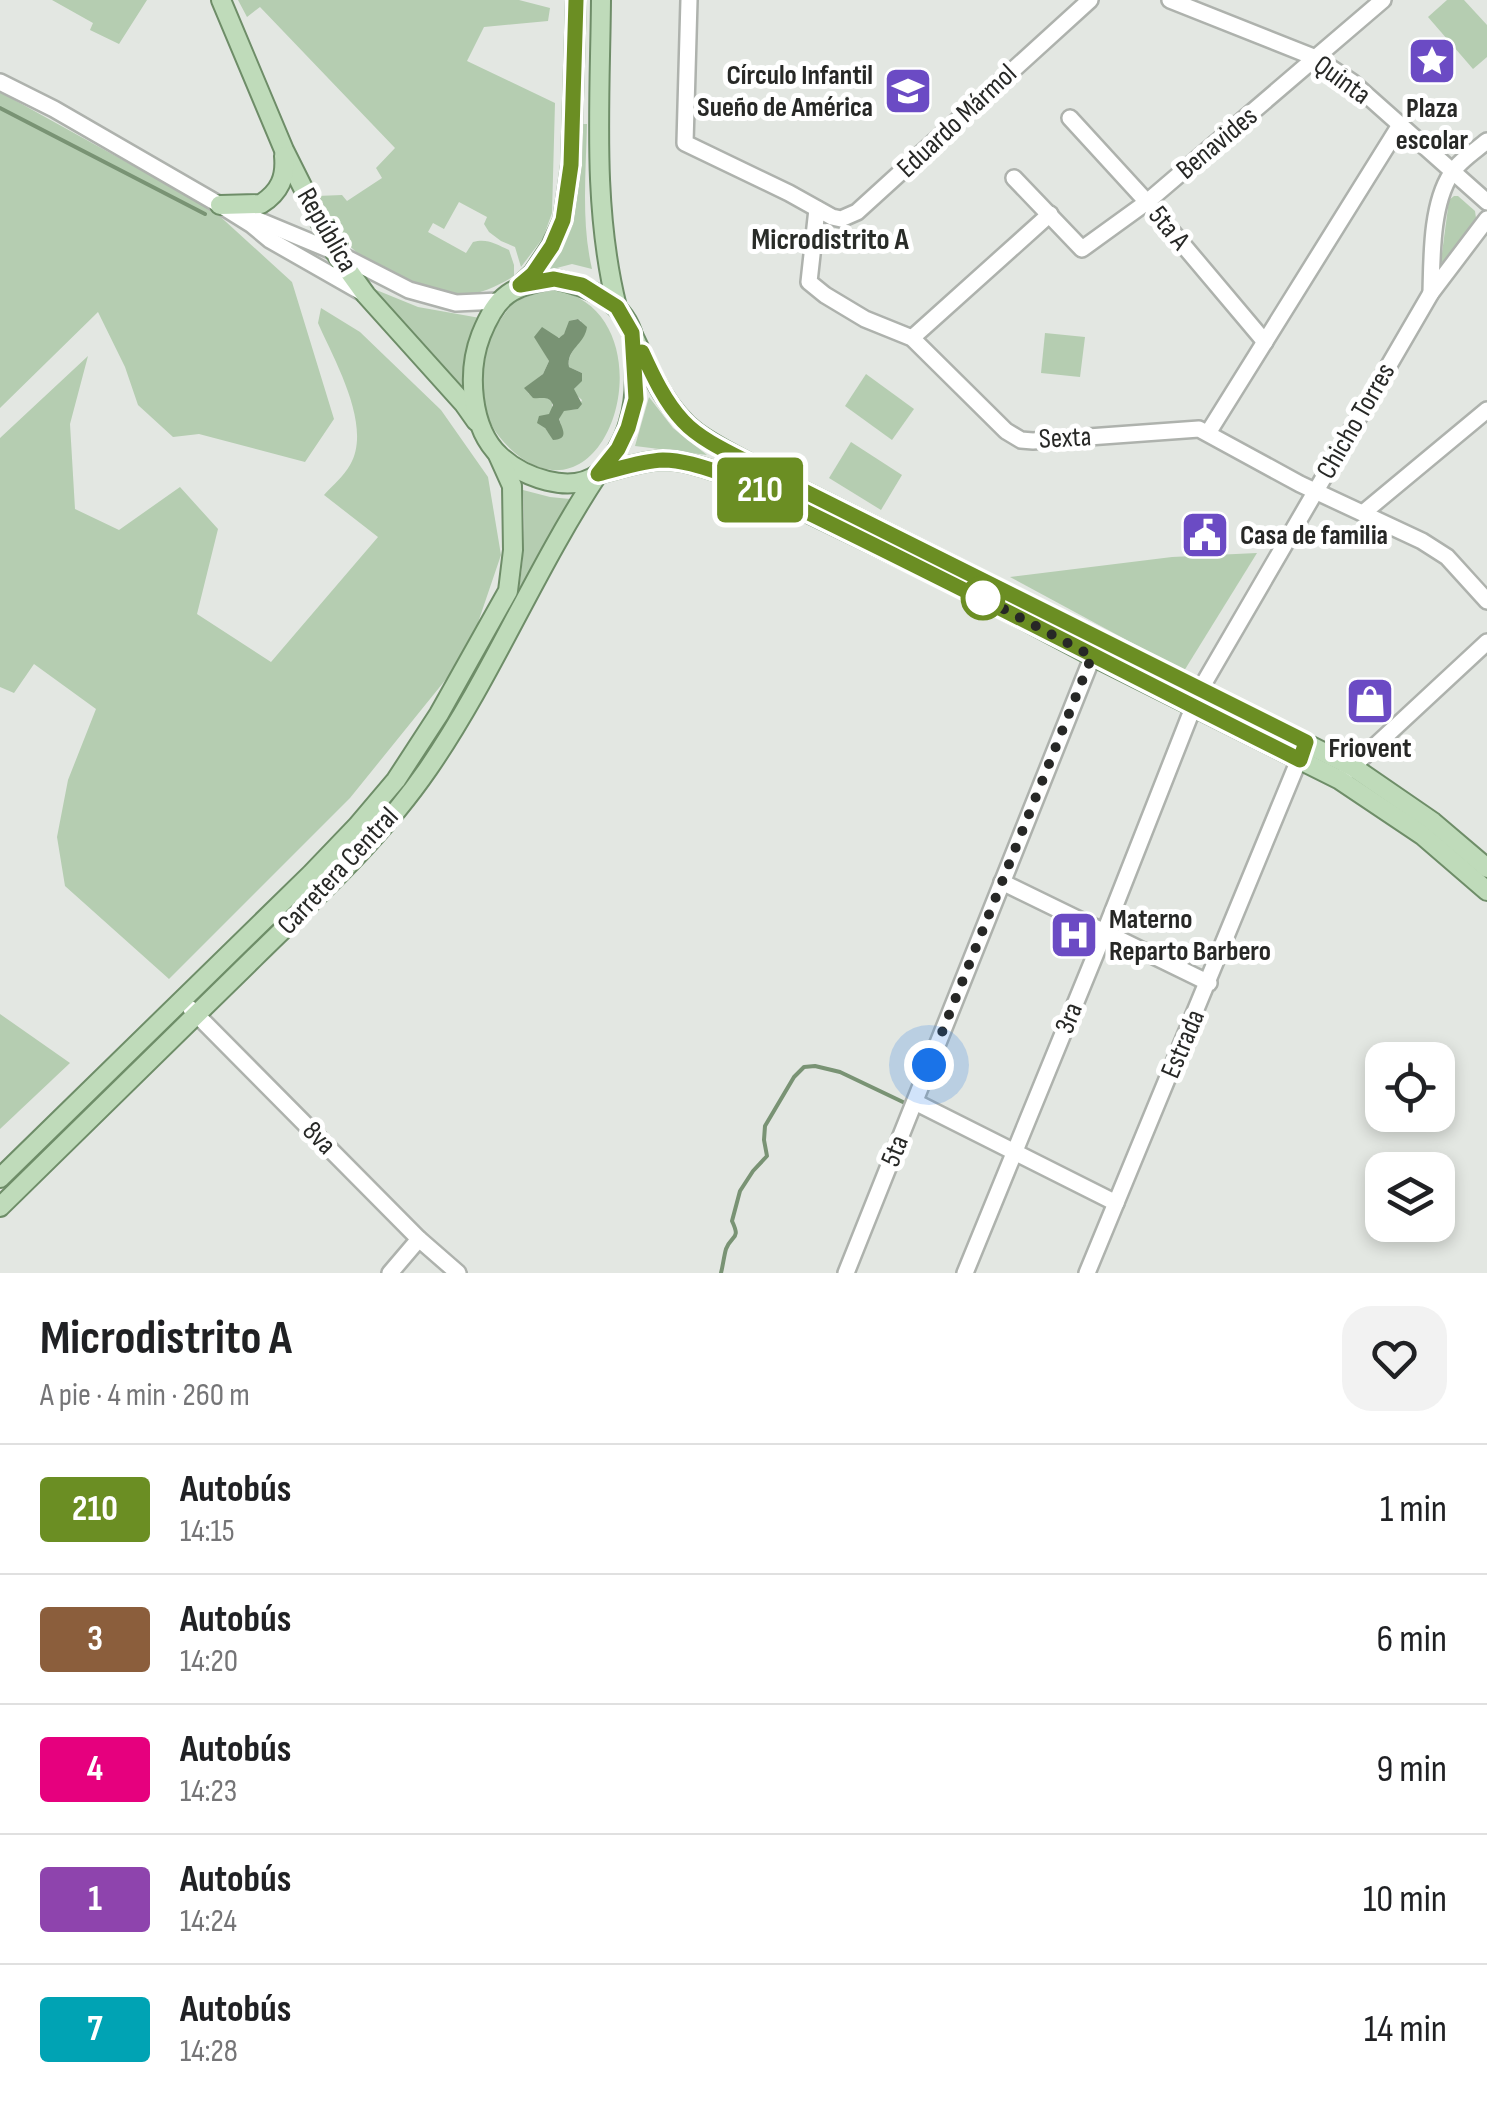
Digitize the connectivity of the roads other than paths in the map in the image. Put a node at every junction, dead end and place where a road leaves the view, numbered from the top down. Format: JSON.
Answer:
{"nodes":[{"id":1,"x":221,"y":0,"type":"edge"},
{"id":2,"x":576,"y":0,"type":"edge"},
{"id":3,"x":601,"y":0,"type":"edge"},
{"id":4,"x":689,"y":0,"type":"edge"},
{"id":5,"x":1090,"y":0,"type":"edge"},
{"id":6,"x":1170,"y":0,"type":"edge"},
{"id":7,"x":1384,"y":0,"type":"edge"},
{"id":8,"x":1316,"y":58,"type":"junction"},
{"id":9,"x":0,"y":82,"type":"edge"},
{"id":10,"x":1070,"y":118,"type":"dead end"},
{"id":11,"x":1400,"y":126,"type":"junction"},
{"id":12,"x":1487,"y":141,"type":"edge"},
{"id":13,"x":284,"y":150,"type":"junction"},
{"id":14,"x":1453,"y":171,"type":"junction"},
{"id":15,"x":1014,"y":178,"type":"dead end"},
{"id":16,"x":1147,"y":202,"type":"junction"},
{"id":17,"x":1487,"y":202,"type":"edge"},
{"id":18,"x":220,"y":205,"type":"junction"},
{"id":19,"x":817,"y":209,"type":"junction"},
{"id":20,"x":1050,"y":214,"type":"junction"},
{"id":21,"x":1487,"y":218,"type":"edge"},
{"id":22,"x":335,"y":252,"type":"junction"},
{"id":23,"x":520,"y":285,"type":"junction"},
{"id":24,"x":1432,"y":293,"type":"junction"},
{"id":25,"x":366,"y":295,"type":"junction"},
{"id":26,"x":499,"y":301,"type":"junction"},
{"id":27,"x":617,"y":307,"type":"junction"},
{"id":28,"x":632,"y":333,"type":"junction"},
{"id":29,"x":912,"y":338,"type":"junction"},
{"id":30,"x":1265,"y":342,"type":"junction"},
{"id":31,"x":1487,"y":410,"type":"edge"},
{"id":32,"x":482,"y":430,"type":"junction"},
{"id":33,"x":1208,"y":434,"type":"junction"},
{"id":34,"x":498,"y":455,"type":"junction"},
{"id":35,"x":598,"y":474,"type":"junction"},
{"id":36,"x":768,"y":483,"type":"junction"},
{"id":37,"x":1316,"y":491,"type":"junction"},
{"id":38,"x":1363,"y":513,"type":"junction"},
{"id":39,"x":1487,"y":601,"type":"edge"},
{"id":40,"x":1487,"y":642,"type":"edge"},
{"id":41,"x":1096,"y":648,"type":"junction"},
{"id":42,"x":1197,"y":698,"type":"junction"},
{"id":43,"x":1302,"y":751,"type":"junction"},
{"id":44,"x":1346,"y":773,"type":"junction"},
{"id":45,"x":1487,"y":868,"type":"edge"},
{"id":46,"x":1002,"y":882,"type":"junction"},
{"id":47,"x":1487,"y":890,"type":"edge"},
{"id":48,"x":1105,"y":931,"type":"junction"},
{"id":49,"x":1209,"y":982,"type":"junction"},
{"id":50,"x":182,"y":1000,"type":"junction"},
{"id":51,"x":197,"y":1014,"type":"junction"},
{"id":52,"x":914,"y":1102,"type":"junction"},
{"id":53,"x":1015,"y":1151,"type":"junction"},
{"id":54,"x":0,"y":1178,"type":"edge"},
{"id":55,"x":1116,"y":1203,"type":"junction"},
{"id":56,"x":0,"y":1207,"type":"edge"},
{"id":57,"x":419,"y":1239,"type":"junction"},
{"id":58,"x":390,"y":1273,"type":"edge"},
{"id":59,"x":458,"y":1273,"type":"edge"},
{"id":60,"x":846,"y":1273,"type":"edge"},
{"id":61,"x":966,"y":1273,"type":"edge"},
{"id":62,"x":1087,"y":1273,"type":"edge"}],
"edges":[{"from":1,"to":13,"type":"main road","name":"República"},
{"from":2,"to":23,"type":"main road"},
{"from":3,"to":27,"type":"main road"},
{"from":4,"to":19,"type":"street"},
{"from":5,"to":19,"type":"street","name":"Eduardo Mármol"},
{"from":6,"to":8,"type":"street","name":"Quinta"},
{"from":7,"to":8,"type":"street","name":"Benavides"},
{"from":8,"to":11,"type":"street","name":"Quinta"},
{"from":8,"to":16,"type":"street","name":"Benavides"},
{"from":9,"to":18,"type":"street"},
{"from":10,"to":16,"type":"street","name":"5ta A"},
{"from":11,"to":14,"type":"street","name":"Quinta"},
{"from":11,"to":30,"type":"street"},
{"from":12,"to":14,"type":"street","name":"Chicho Torres"},
{"from":13,"to":18,"type":"main road"},
{"from":13,"to":22,"type":"main road","name":"República"},
{"from":14,"to":17,"type":"street","name":"Quinta"},
{"from":14,"to":24,"type":"street","name":"Chicho Torres"},
{"from":15,"to":20,"type":"street","name":"Benavides"},
{"from":16,"to":20,"type":"street","name":"Benavides"},
{"from":16,"to":30,"type":"street","name":"5ta A"},
{"from":18,"to":22,"type":"street"},
{"from":18,"to":25,"type":"street"},
{"from":19,"to":29,"type":"street","name":"Sexta"},
{"from":20,"to":29,"type":"street"},
{"from":21,"to":24,"type":"street","name":"Chicho Torres"},
{"from":22,"to":25,"type":"main road","name":"República"},
{"from":22,"to":26,"type":"street"},
{"from":23,"to":26,"type":"main road"},
{"from":23,"to":27,"type":"main road"},
{"from":24,"to":37,"type":"street","name":"Chicho Torres"},
{"from":25,"to":32,"type":"main road","name":"República"},
{"from":26,"to":32,"type":"main road"},
{"from":27,"to":28,"type":"main road"},
{"from":28,"to":35,"type":"main road"},
{"from":28,"to":36,"type":"main road"},
{"from":29,"to":33,"type":"street","name":"Sexta"},
{"from":30,"to":33,"type":"street"},
{"from":31,"to":38,"type":"street"},
{"from":32,"to":34,"type":"main road"},
{"from":33,"to":37,"type":"street","name":"Sexta"},
{"from":34,"to":35,"type":"main road"},
{"from":34,"to":50,"type":"main road","name":"Carretera Central"},
{"from":35,"to":36,"type":"main road"},
{"from":35,"to":51,"type":"main road","name":"Carretera Central"},
{"from":36,"to":41,"type":"main road"},
{"from":37,"to":38,"type":"street","name":"Sexta"},
{"from":37,"to":42,"type":"street","name":"Chicho Torres"},
{"from":38,"to":39,"type":"street","name":"Sexta"},
{"from":40,"to":44,"type":"street"},
{"from":41,"to":42,"type":"main road"},
{"from":41,"to":46,"type":"street","name":"5ta"},
{"from":42,"to":43,"type":"main road"},
{"from":42,"to":48,"type":"street","name":"3ra"},
{"from":43,"to":44,"type":"main road"},
{"from":43,"to":49,"type":"street","name":"Estrada"},
{"from":44,"to":45,"type":"main road"},
{"from":44,"to":47,"type":"main road"},
{"from":46,"to":48,"type":"street"},
{"from":46,"to":52,"type":"street","name":"5ta"},
{"from":48,"to":49,"type":"street"},
{"from":48,"to":53,"type":"street","name":"3ra"},
{"from":49,"to":55,"type":"street","name":"Estrada"},
{"from":50,"to":51,"type":"street","name":"8va"},
{"from":50,"to":54,"type":"main road","name":"Carretera Central"},
{"from":51,"to":56,"type":"main road","name":"Carretera Central"},
{"from":51,"to":57,"type":"street","name":"8va"},
{"from":52,"to":53,"type":"street"},
{"from":52,"to":60,"type":"street","name":"5ta"},
{"from":53,"to":55,"type":"street"},
{"from":53,"to":61,"type":"street","name":"3ra"},
{"from":55,"to":62,"type":"street","name":"Estrada"},
{"from":57,"to":58,"type":"street"},
{"from":57,"to":59,"type":"street","name":"8va"}]}
